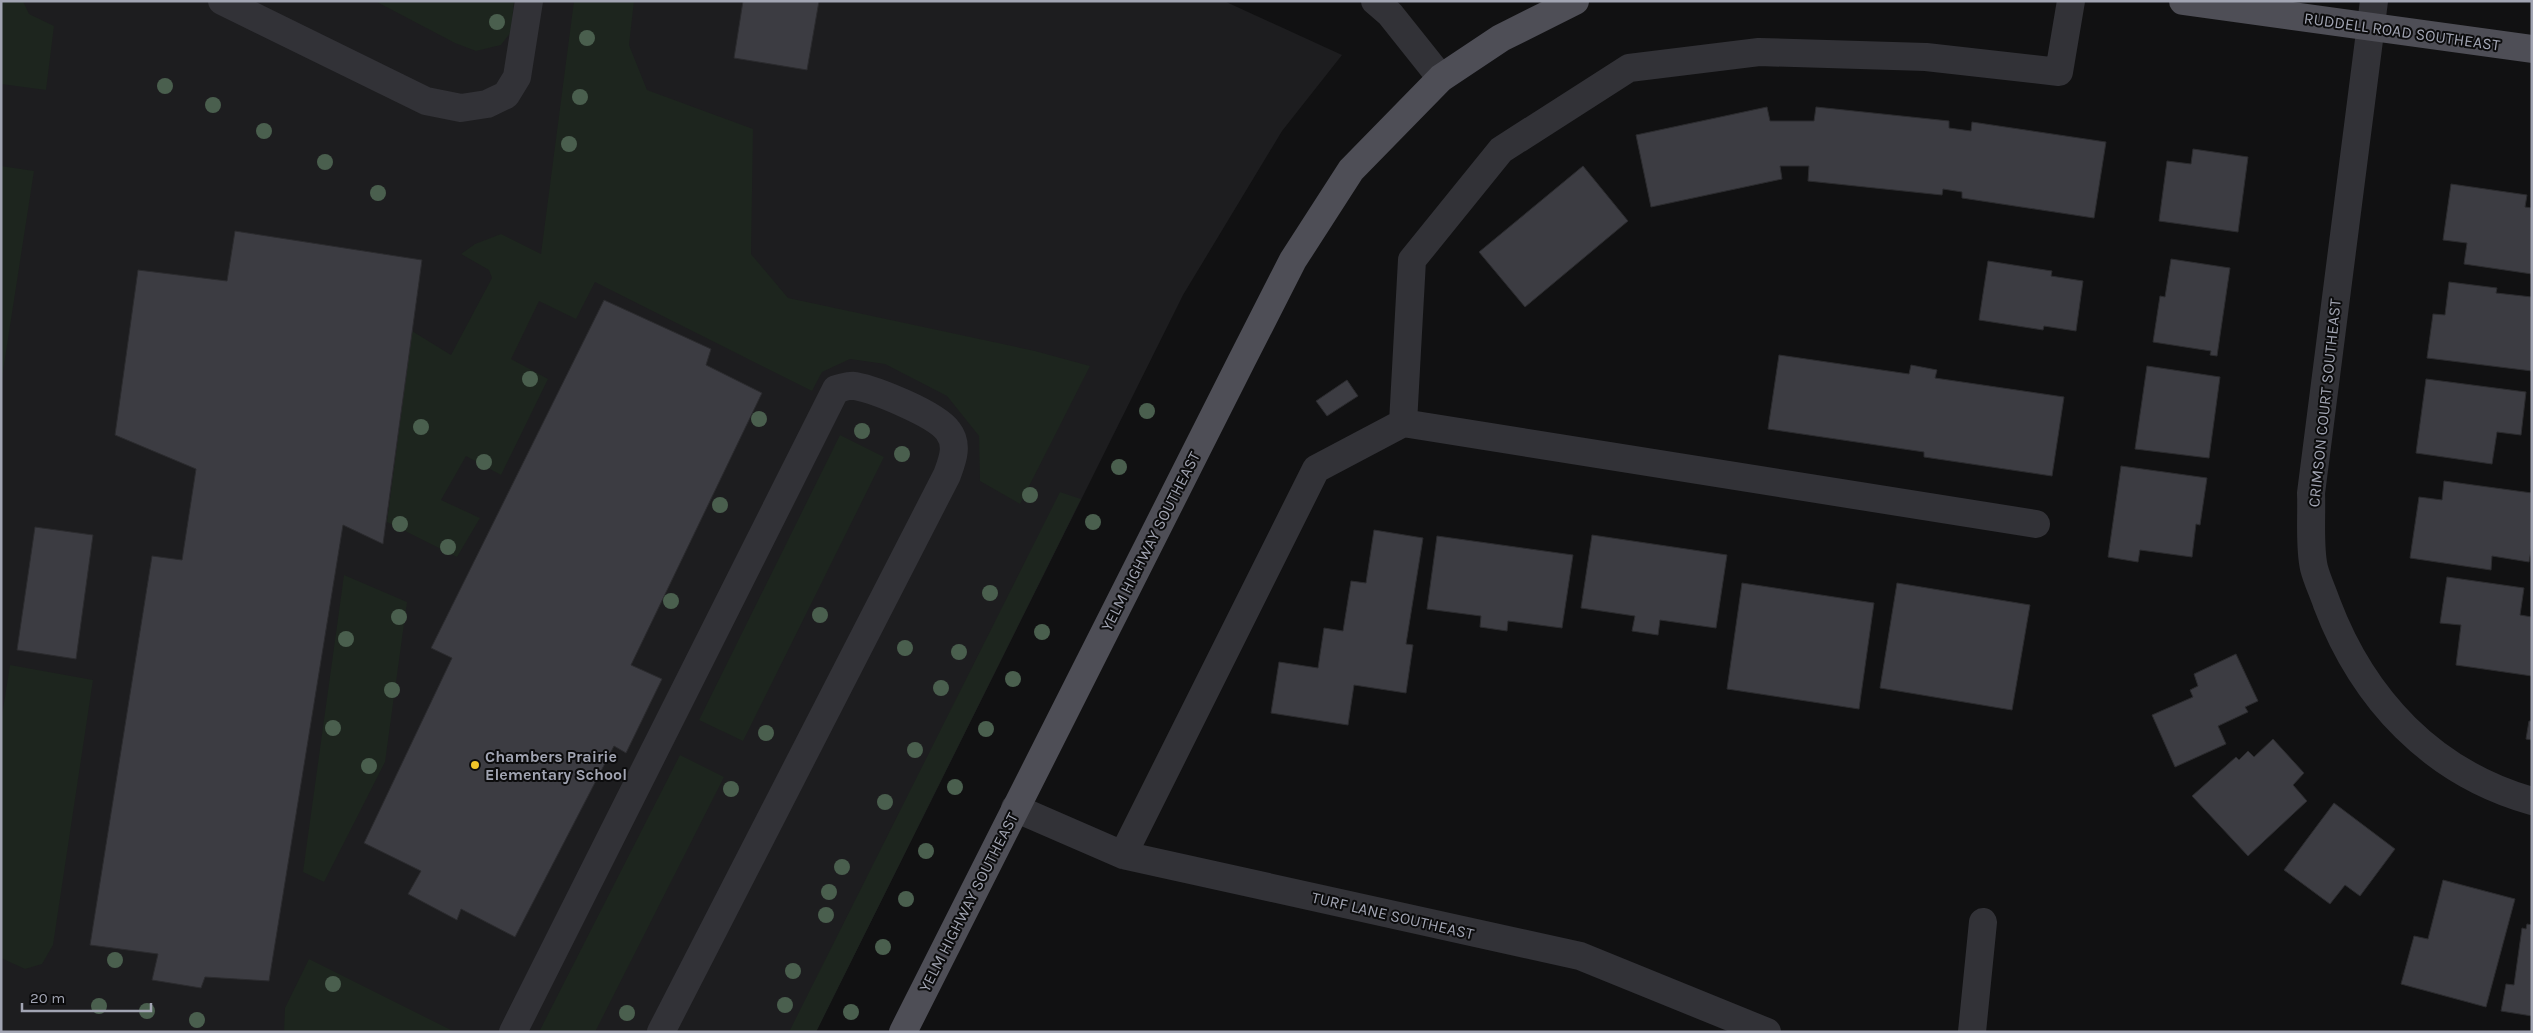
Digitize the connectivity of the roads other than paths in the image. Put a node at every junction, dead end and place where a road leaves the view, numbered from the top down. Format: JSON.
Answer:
{"nodes":[{"id":1,"x":222,"y":1,"type":"edge"},
{"id":2,"x":529,"y":1,"type":"edge"},
{"id":3,"x":1375,"y":1,"type":"edge"},
{"id":4,"x":1576,"y":1,"type":"edge"},
{"id":5,"x":2072,"y":1,"type":"edge"},
{"id":6,"x":2182,"y":1,"type":"edge"},
{"id":7,"x":2372,"y":13,"type":"edge"},
{"id":8,"x":2532,"y":49,"type":"edge"},
{"id":9,"x":1441,"y":78,"type":"junction"},
{"id":10,"x":1403,"y":423,"type":"junction"},
{"id":11,"x":2036,"y":524,"type":"dead end"},
{"id":12,"x":2532,"y":801,"type":"edge"},
{"id":13,"x":1015,"y":808,"type":"junction"},
{"id":14,"x":1123,"y":855,"type":"junction"},
{"id":15,"x":1983,"y":922,"type":"dead end"},
{"id":16,"x":513,"y":1032,"type":"edge"},
{"id":17,"x":661,"y":1032,"type":"edge"},
{"id":18,"x":903,"y":1032,"type":"edge"},
{"id":19,"x":1767,"y":1032,"type":"edge"},
{"id":20,"x":1972,"y":1032,"type":"edge"}],
"edges":[{"from":1,"to":2,"type":"street"},
{"from":3,"to":9,"type":"street"},
{"from":4,"to":9,"type":"main road"},
{"from":5,"to":10,"type":"street"},
{"from":6,"to":7,"type":"main road","name":"RUDDELL ROAD SOUTHEAST"},
{"from":7,"to":8,"type":"main road","name":"RUDDELL ROAD SOUTHEAST"},
{"from":7,"to":12,"type":"street","name":"CRIMSON COURT SOUTHEAST"},
{"from":9,"to":13,"type":"main road","name":"YELM HIGHWAY SOUTHEAST"},
{"from":10,"to":11,"type":"street"},
{"from":10,"to":14,"type":"street"},
{"from":13,"to":14,"type":"street","name":"TURF LANE SOUTHEAST"},
{"from":13,"to":18,"type":"main road","name":"YELM HIGHWAY SOUTHEAST"},
{"from":14,"to":19,"type":"street","name":"TURF LANE SOUTHEAST"},
{"from":15,"to":20,"type":"street"},
{"from":16,"to":17,"type":"street"}]}
